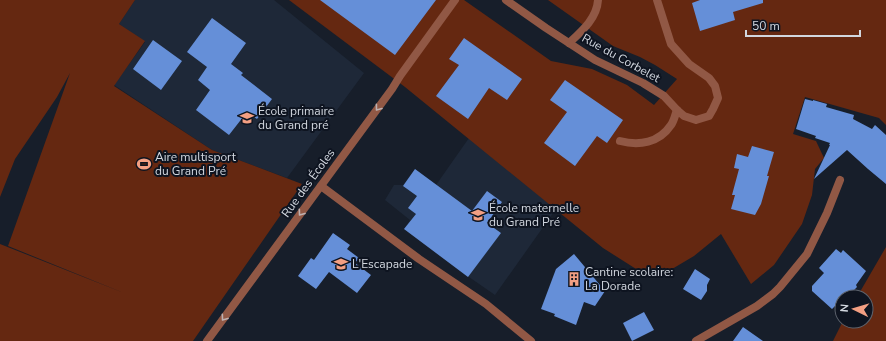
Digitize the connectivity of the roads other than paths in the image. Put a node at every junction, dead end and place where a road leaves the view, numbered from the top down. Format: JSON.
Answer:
{"nodes":[{"id":1,"x":455,"y":0,"type":"edge"},
{"id":2,"x":506,"y":0,"type":"edge"},
{"id":3,"x":598,"y":0,"type":"edge"},
{"id":4,"x":657,"y":0,"type":"edge"},
{"id":5,"x":569,"y":43,"type":"junction"},
{"id":6,"x":677,"y":110,"type":"junction"},
{"id":7,"x":620,"y":141,"type":"dead end"},
{"id":8,"x":840,"y":180,"type":"dead end"},
{"id":9,"x":321,"y":186,"type":"junction"},
{"id":10,"x":207,"y":341,"type":"edge"},
{"id":11,"x":531,"y":341,"type":"edge"},
{"id":12,"x":696,"y":341,"type":"edge"}],
"edges":[{"from":1,"to":9,"type":"street","name":"Rue des Écoles","one_way":true},
{"from":2,"to":5,"type":"street","name":"Rue du Corbelet"},
{"from":3,"to":5,"type":"street"},
{"from":4,"to":6,"type":"street","name":"Rue du Corbelet"},
{"from":5,"to":6,"type":"street","name":"Rue du Corbelet"},
{"from":6,"to":7,"type":"street"},
{"from":8,"to":12,"type":"street"},
{"from":9,"to":10,"type":"street","name":"Rue des Écoles","one_way":true},
{"from":9,"to":11,"type":"street"}]}
